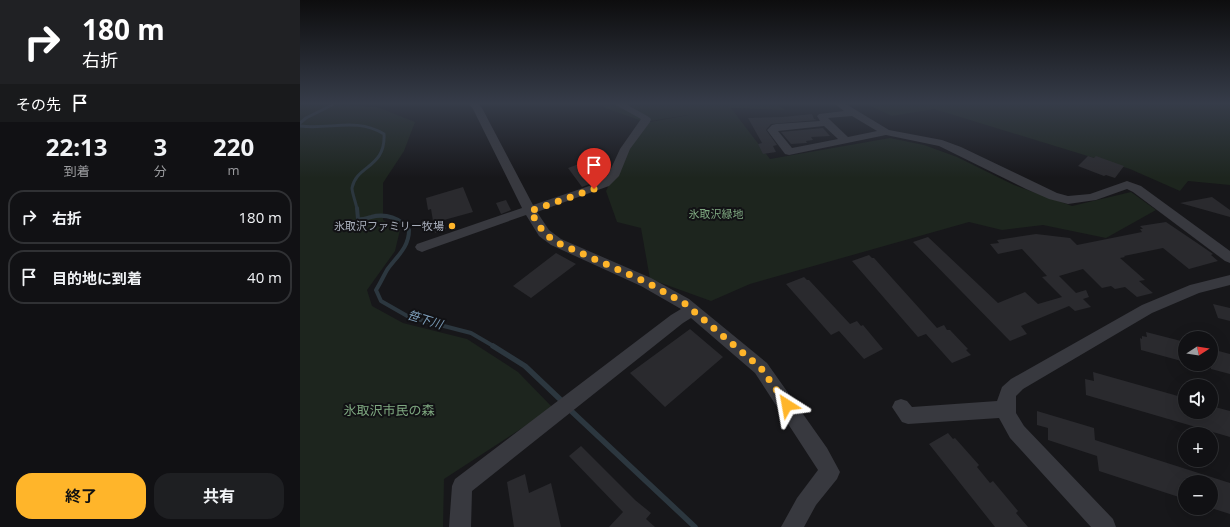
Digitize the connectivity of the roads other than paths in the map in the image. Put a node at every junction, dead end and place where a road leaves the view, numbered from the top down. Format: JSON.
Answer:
{"nodes":[{"id":1,"x":488,"y":129,"type":"edge"},
{"id":2,"x":640,"y":129,"type":"edge"},
{"id":3,"x":775,"y":129,"type":"edge"},
{"id":4,"x":833,"y":129,"type":"edge"},
{"id":5,"x":880,"y":129,"type":"edge"},
{"id":6,"x":886,"y":132,"type":"junction"},
{"id":7,"x":846,"y":140,"type":"junction"},
{"id":8,"x":530,"y":211,"type":"junction"},
{"id":9,"x":422,"y":247,"type":"dead end"},
{"id":10,"x":1230,"y":258,"type":"edge"},
{"id":11,"x":1230,"y":280,"type":"edge"},
{"id":12,"x":692,"y":310,"type":"junction"},
{"id":13,"x":901,"y":407,"type":"dead end"},
{"id":14,"x":1004,"y":408,"type":"junction"},
{"id":15,"x":460,"y":527,"type":"edge"},
{"id":16,"x":792,"y":527,"type":"edge"},
{"id":17,"x":1105,"y":527,"type":"edge"}],
"edges":[{"from":1,"to":8,"type":"street"},
{"from":2,"to":8,"type":"street"},
{"from":3,"to":7,"type":"street"},
{"from":4,"to":7,"type":"street"},
{"from":5,"to":6,"type":"street"},
{"from":6,"to":7,"type":"street"},
{"from":6,"to":10,"type":"street"},
{"from":8,"to":9,"type":"street"},
{"from":8,"to":12,"type":"street"},
{"from":11,"to":14,"type":"street"},
{"from":12,"to":15,"type":"street"},
{"from":12,"to":16,"type":"street"},
{"from":13,"to":14,"type":"street"},
{"from":14,"to":17,"type":"street"}]}
